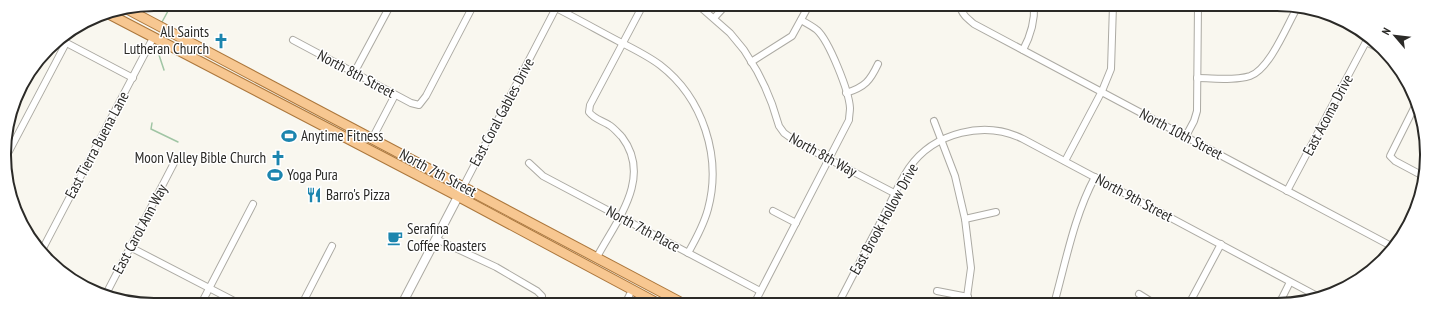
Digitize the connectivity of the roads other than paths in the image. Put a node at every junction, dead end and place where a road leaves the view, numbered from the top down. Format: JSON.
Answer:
{"nodes":[{"id":1,"x":387,"y":11,"type":"edge"},
{"id":2,"x":470,"y":11,"type":"edge"},
{"id":3,"x":554,"y":11,"type":"edge"},
{"id":4,"x":566,"y":11,"type":"edge"},
{"id":5,"x":640,"y":11,"type":"edge"},
{"id":6,"x":705,"y":11,"type":"edge"},
{"id":7,"x":720,"y":11,"type":"edge"},
{"id":8,"x":806,"y":11,"type":"edge"},
{"id":9,"x":962,"y":11,"type":"edge"},
{"id":10,"x":1034,"y":11,"type":"edge"},
{"id":11,"x":1113,"y":11,"type":"edge"},
{"id":12,"x":1198,"y":11,"type":"edge"},
{"id":13,"x":134,"y":12,"type":"edge"},
{"id":14,"x":1293,"y":12,"type":"edge"},
{"id":15,"x":114,"y":17,"type":"edge"},
{"id":16,"x":714,"y":18,"type":"junction"},
{"id":17,"x":801,"y":20,"type":"junction"},
{"id":18,"x":166,"y":30,"type":"junction"},
{"id":19,"x":140,"y":31,"type":"junction"},
{"id":20,"x":153,"y":38,"type":"junction"},
{"id":21,"x":293,"y":40,"type":"dead end"},
{"id":22,"x":66,"y":42,"type":"joint"},
{"id":23,"x":1366,"y":42,"type":"edge"},
{"id":24,"x":623,"y":43,"type":"junction"},
{"id":25,"x":172,"y":47,"type":"junction"},
{"id":26,"x":1023,"y":50,"type":"junction"},
{"id":27,"x":751,"y":62,"type":"junction"},
{"id":28,"x":878,"y":64,"type":"dead end"},
{"id":29,"x":354,"y":73,"type":"junction"},
{"id":30,"x":133,"y":78,"type":"junction"},
{"id":31,"x":1198,"y":78,"type":"junction"},
{"id":32,"x":1102,"y":91,"type":"junction"},
{"id":33,"x":846,"y":93,"type":"junction"},
{"id":34,"x":395,"y":95,"type":"junction"},
{"id":35,"x":1413,"y":110,"type":"edge"},
{"id":36,"x":934,"y":121,"type":"dead end"},
{"id":37,"x":1186,"y":136,"type":"junction"},
{"id":38,"x":372,"y":139,"type":"junction"},
{"id":39,"x":941,"y":141,"type":"junction"},
{"id":40,"x":11,"y":147,"type":"edge"},
{"id":41,"x":830,"y":159,"type":"junction"},
{"id":42,"x":1065,"y":161,"type":"junction"},
{"id":43,"x":529,"y":163,"type":"dead end"},
{"id":44,"x":174,"y":164,"type":"dead end"},
{"id":45,"x":1419,"y":174,"type":"edge"},
{"id":46,"x":1095,"y":177,"type":"junction"},
{"id":47,"x":463,"y":186,"type":"junction"},
{"id":48,"x":1287,"y":191,"type":"junction"},
{"id":49,"x":896,"y":194,"type":"junction"},
{"id":50,"x":457,"y":196,"type":"junction"},
{"id":51,"x":253,"y":204,"type":"dead end"},
{"id":52,"x":773,"y":211,"type":"dead end"},
{"id":53,"x":996,"y":212,"type":"dead end"},
{"id":54,"x":619,"y":216,"type":"junction"},
{"id":55,"x":965,"y":219,"type":"junction"},
{"id":56,"x":796,"y":223,"type":"junction"},
{"id":57,"x":436,"y":238,"type":"junction"},
{"id":58,"x":1221,"y":244,"type":"junction"},
{"id":59,"x":1388,"y":244,"type":"edge"},
{"id":60,"x":44,"y":246,"type":"edge"},
{"id":61,"x":332,"y":246,"type":"dead end"},
{"id":62,"x":130,"y":247,"type":"junction"},
{"id":63,"x":688,"y":253,"type":"junction"},
{"id":64,"x":597,"y":257,"type":"junction"},
{"id":65,"x":1290,"y":282,"type":"junction"},
{"id":66,"x":210,"y":287,"type":"junction"},
{"id":67,"x":108,"y":290,"type":"edge"},
{"id":68,"x":632,"y":290,"type":"junction"},
{"id":69,"x":760,"y":291,"type":"junction"},
{"id":70,"x":937,"y":291,"type":"dead end"},
{"id":71,"x":1312,"y":293,"type":"edge"},
{"id":72,"x":1139,"y":294,"type":"dead end"},
{"id":73,"x":968,"y":297,"type":"joint"},
{"id":74,"x":204,"y":298,"type":"edge"},
{"id":75,"x":229,"y":298,"type":"edge"},
{"id":76,"x":305,"y":298,"type":"edge"},
{"id":77,"x":405,"y":298,"type":"edge"},
{"id":78,"x":542,"y":298,"type":"edge"},
{"id":79,"x":627,"y":298,"type":"edge"},
{"id":80,"x":647,"y":298,"type":"edge"},
{"id":81,"x":673,"y":298,"type":"edge"},
{"id":82,"x":757,"y":298,"type":"edge"},
{"id":83,"x":841,"y":298,"type":"edge"},
{"id":84,"x":1056,"y":298,"type":"edge"},
{"id":85,"x":1145,"y":298,"type":"edge"},
{"id":86,"x":1192,"y":298,"type":"edge"},
{"id":87,"x":1282,"y":298,"type":"edge"}],
"edges":[{"from":1,"to":29,"type":"street"},
{"from":2,"to":34,"type":"street","name":"North 8th Street"},
{"from":3,"to":47,"type":"street","name":"East Coral Gables Drive"},
{"from":4,"to":24,"type":"street"},
{"from":5,"to":24,"type":"street"},
{"from":6,"to":16,"type":"street","name":"North 8th Way"},
{"from":7,"to":16,"type":"street"},
{"from":8,"to":17,"type":"street"},
{"from":9,"to":26,"type":"street","name":"North 10th Street"},
{"from":10,"to":26,"type":"street"},
{"from":11,"to":32,"type":"street"},
{"from":12,"to":31,"type":"street"},
{"from":13,"to":18,"type":"main road","name":"North 7th Street"},
{"from":14,"to":31,"type":"street"},
{"from":15,"to":19,"type":"main road","name":"North 7th Street"},
{"from":16,"to":27,"type":"street","name":"North 8th Way"},
{"from":17,"to":27,"type":"street"},
{"from":17,"to":33,"type":"street"},
{"from":18,"to":19,"type":"main road"},
{"from":18,"to":25,"type":"main road"},
{"from":18,"to":38,"type":"main road","name":"North 7th Street"},
{"from":19,"to":20,"type":"main road","name":"North 7th Street"},
{"from":20,"to":25,"type":"main road","name":"North 7th Street"},
{"from":20,"to":30,"type":"street","name":"East Tierra Buena Lane"},
{"from":21,"to":29,"type":"street","name":"North 8th Street"},
{"from":22,"to":30,"type":"street"},
{"from":22,"to":40,"type":"street"},
{"from":23,"to":48,"type":"street","name":"East Acoma Drive"},
{"from":24,"to":54,"type":"street"},
{"from":24,"to":63,"type":"street"},
{"from":25,"to":50,"type":"main road","name":"North 7th Street"},
{"from":26,"to":32,"type":"street","name":"North 10th Street"},
{"from":27,"to":41,"type":"street","name":"North 8th Way"},
{"from":28,"to":33,"type":"street"},
{"from":29,"to":34,"type":"street","name":"North 8th Street"},
{"from":30,"to":60,"type":"street","name":"East Tierra Buena Lane"},
{"from":31,"to":37,"type":"street"},
{"from":32,"to":37,"type":"street","name":"North 10th Street"},
{"from":32,"to":42,"type":"street"},
{"from":33,"to":41,"type":"street"},
{"from":34,"to":38,"type":"street"},
{"from":35,"to":45,"type":"street"},
{"from":36,"to":39,"type":"street"},
{"from":37,"to":48,"type":"street","name":"North 10th Street"},
{"from":38,"to":47,"type":"main road","name":"North 7th Street"},
{"from":39,"to":42,"type":"street","name":"North 9th Street"},
{"from":39,"to":49,"type":"street","name":"East Brook Hollow Drive"},
{"from":39,"to":55,"type":"street"},
{"from":41,"to":49,"type":"street","name":"North 8th Way"},
{"from":41,"to":56,"type":"street"},
{"from":42,"to":46,"type":"street","name":"North 9th Street"},
{"from":43,"to":54,"type":"street","name":"North 7th Place"},
{"from":44,"to":62,"type":"street","name":"East Carol Ann Way"},
{"from":46,"to":58,"type":"street","name":"North 9th Street"},
{"from":46,"to":84,"type":"street"},
{"from":47,"to":50,"type":"street","name":"East Coral Gables Drive"},
{"from":47,"to":64,"type":"main road","name":"North 7th Street"},
{"from":48,"to":59,"type":"street","name":"North 10th Street"},
{"from":49,"to":83,"type":"street","name":"East Brook Hollow Drive"},
{"from":50,"to":57,"type":"street","name":"East Coral Gables Drive"},
{"from":50,"to":68,"type":"main road","name":"North 7th Street"},
{"from":51,"to":66,"type":"street"},
{"from":52,"to":56,"type":"street"},
{"from":53,"to":55,"type":"street"},
{"from":54,"to":63,"type":"street","name":"North 7th Place"},
{"from":54,"to":64,"type":"street"},
{"from":55,"to":73,"type":"street"},
{"from":56,"to":69,"type":"street"},
{"from":57,"to":77,"type":"street","name":"East Coral Gables Drive"},
{"from":57,"to":78,"type":"street"},
{"from":58,"to":65,"type":"street","name":"North 9th Street"},
{"from":58,"to":86,"type":"street"},
{"from":61,"to":76,"type":"street"},
{"from":62,"to":66,"type":"street"},
{"from":62,"to":67,"type":"street","name":"East Carol Ann Way"},
{"from":63,"to":69,"type":"street","name":"North 7th Place"},
{"from":64,"to":81,"type":"main road","name":"North 7th Street"},
{"from":65,"to":71,"type":"street","name":"North 9th Street"},
{"from":65,"to":87,"type":"street"},
{"from":66,"to":74,"type":"street"},
{"from":66,"to":75,"type":"street"},
{"from":68,"to":79,"type":"street"},
{"from":68,"to":80,"type":"main road","name":"North 7th Street"},
{"from":69,"to":82,"type":"street"},
{"from":70,"to":73,"type":"street"},
{"from":72,"to":85,"type":"street"}]}
